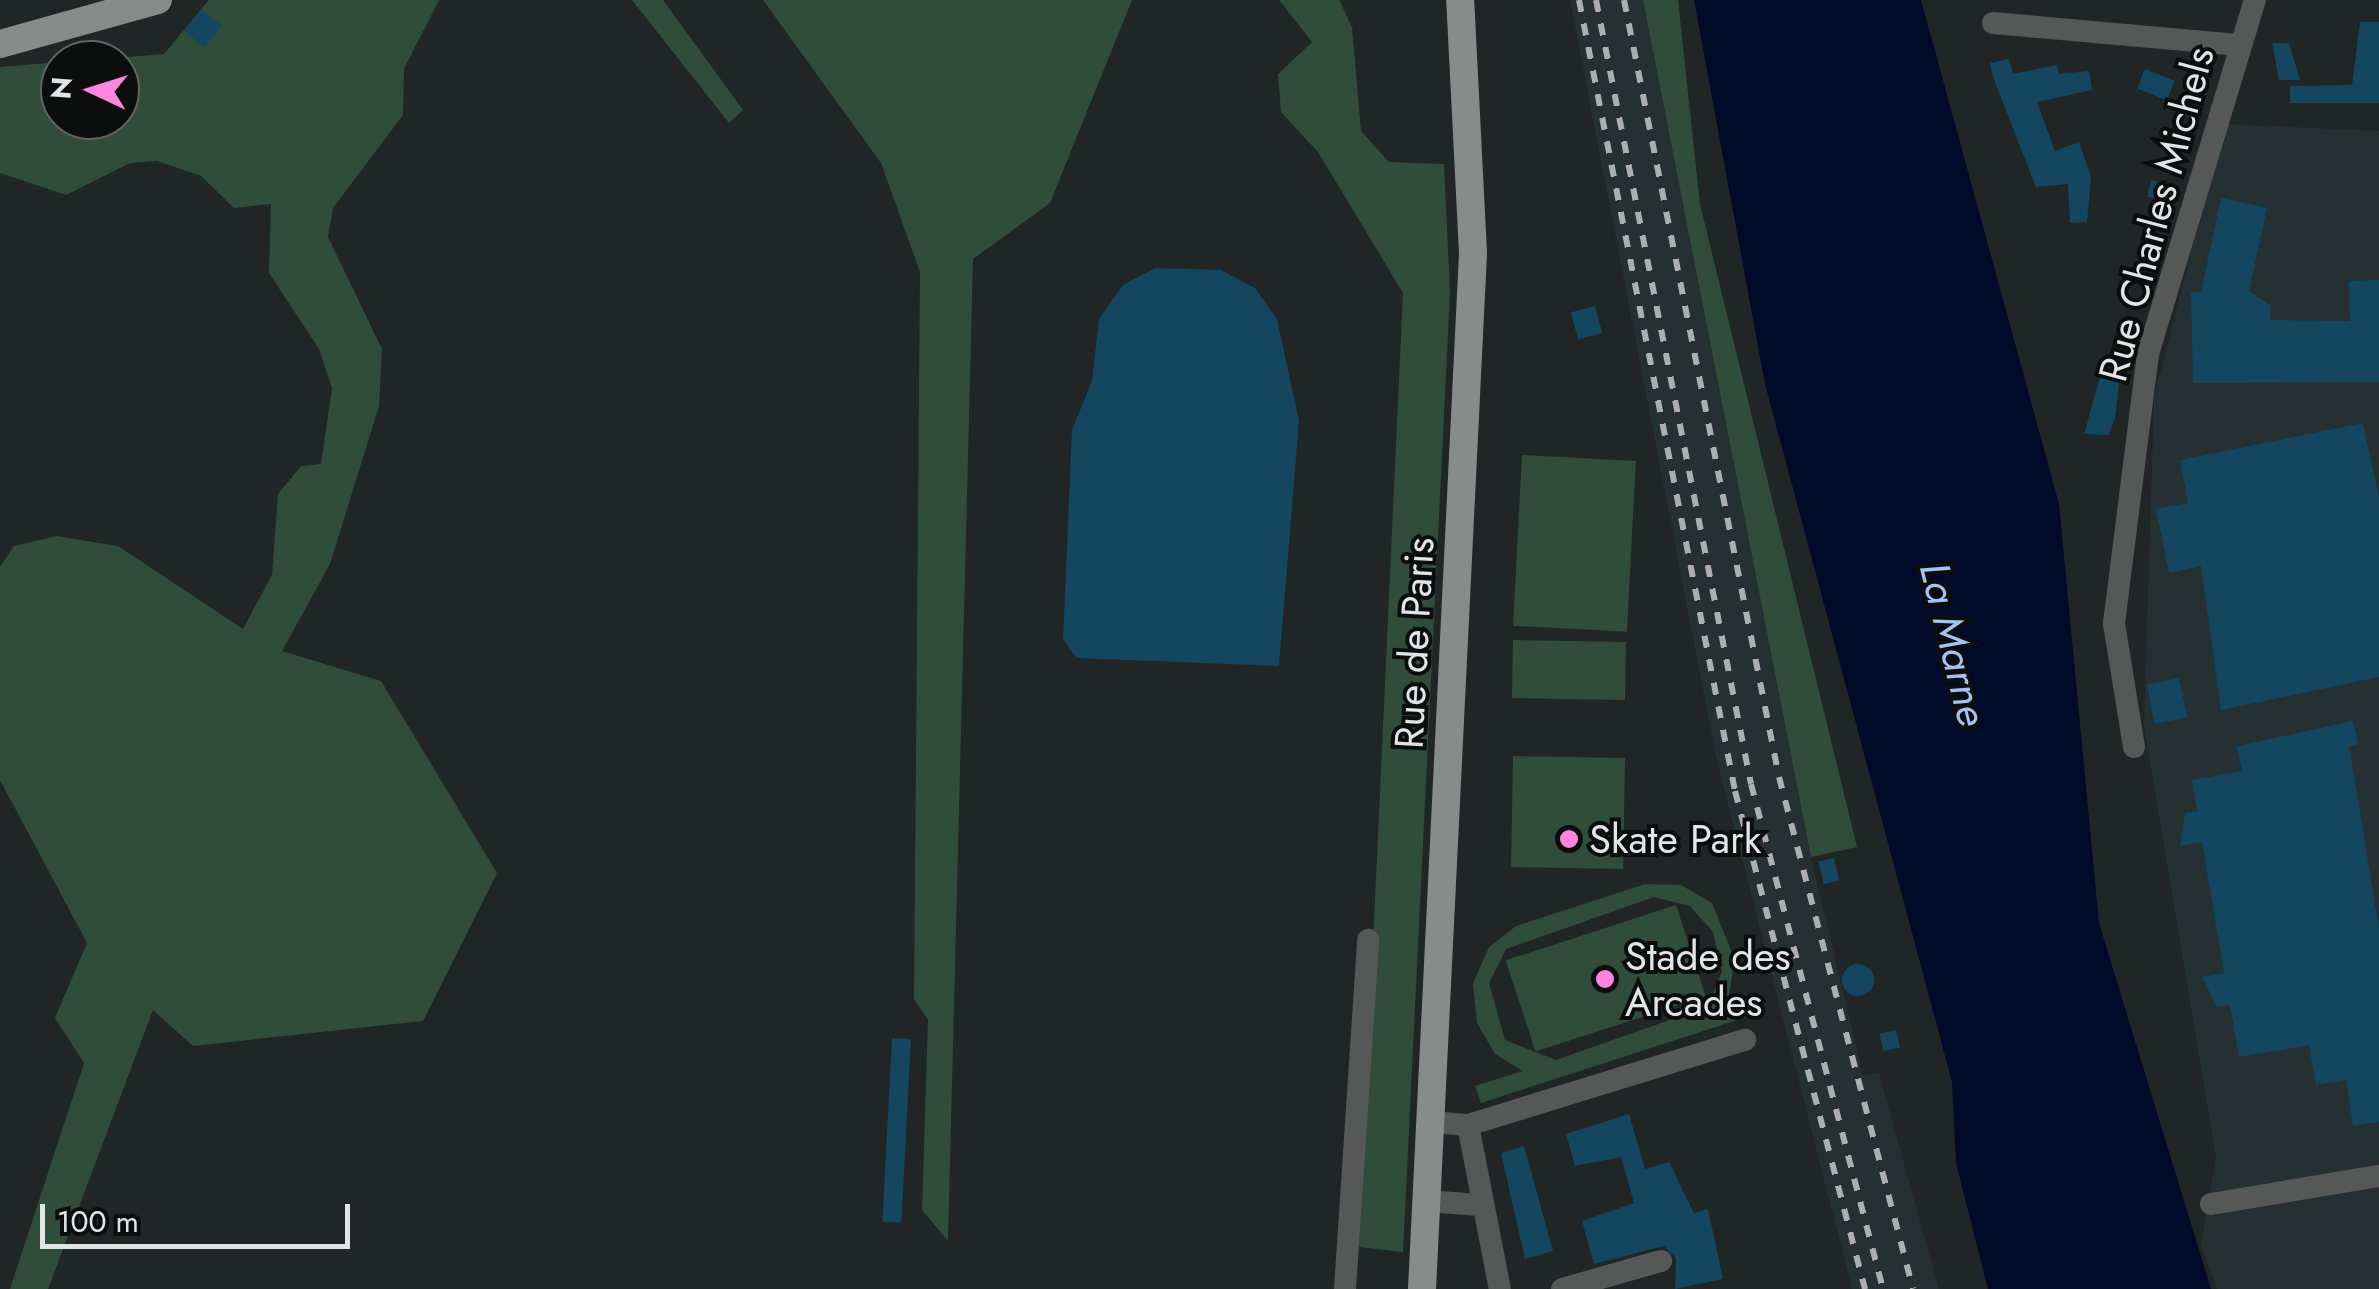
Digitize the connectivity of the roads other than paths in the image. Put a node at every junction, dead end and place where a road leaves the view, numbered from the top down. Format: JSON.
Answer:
{"nodes":[{"id":1,"x":158,"y":0,"type":"edge"},
{"id":2,"x":1460,"y":0,"type":"edge"},
{"id":3,"x":2255,"y":0,"type":"edge"},
{"id":4,"x":1993,"y":22,"type":"dead end"},
{"id":5,"x":0,"y":44,"type":"edge"},
{"id":6,"x":2242,"y":46,"type":"junction"},
{"id":7,"x":2134,"y":747,"type":"dead end"},
{"id":8,"x":1368,"y":940,"type":"dead end"},
{"id":9,"x":1745,"y":1040,"type":"dead end"},
{"id":10,"x":1432,"y":1122,"type":"junction"},
{"id":11,"x":1468,"y":1125,"type":"junction"},
{"id":12,"x":2379,"y":1176,"type":"edge"},
{"id":13,"x":1427,"y":1202,"type":"junction"},
{"id":14,"x":2212,"y":1204,"type":"dead end"},
{"id":15,"x":1479,"y":1205,"type":"junction"},
{"id":16,"x":1661,"y":1261,"type":"dead end"},
{"id":17,"x":1345,"y":1289,"type":"edge"},
{"id":18,"x":1422,"y":1289,"type":"edge"},
{"id":19,"x":1500,"y":1289,"type":"edge"},
{"id":20,"x":1562,"y":1289,"type":"edge"}],
"edges":[{"from":1,"to":5,"type":"main road"},
{"from":2,"to":10,"type":"main road","name":"Rue de Paris"},
{"from":3,"to":6,"type":"street","name":"Rue Charles Michels"},
{"from":4,"to":6,"type":"street"},
{"from":6,"to":7,"type":"street","name":"Rue Charles Michels"},
{"from":8,"to":17,"type":"street"},
{"from":9,"to":11,"type":"street"},
{"from":10,"to":11,"type":"street"},
{"from":10,"to":13,"type":"main road","name":"Rue de Paris"},
{"from":11,"to":15,"type":"street"},
{"from":12,"to":14,"type":"street"},
{"from":13,"to":15,"type":"street"},
{"from":13,"to":18,"type":"main road","name":"Rue de Paris"},
{"from":15,"to":19,"type":"street"},
{"from":16,"to":20,"type":"street"}]}
